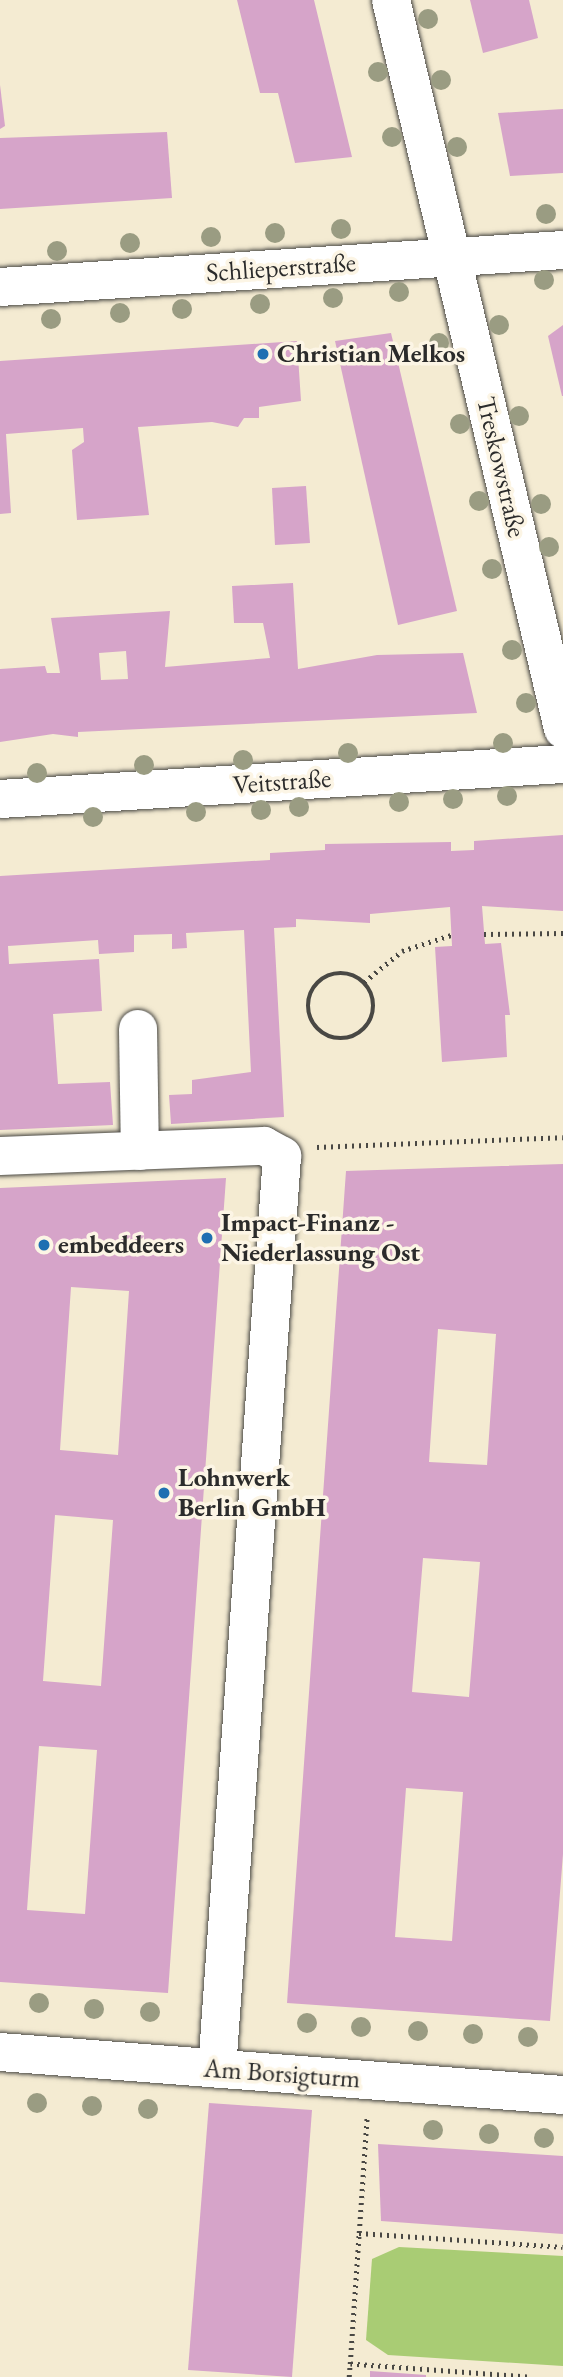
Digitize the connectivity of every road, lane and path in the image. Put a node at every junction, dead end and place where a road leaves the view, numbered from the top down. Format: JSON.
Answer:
{"nodes":[{"id":1,"x":391,"y":0,"type":"edge"},
{"id":2,"x":563,"y":250,"type":"edge"},
{"id":3,"x":451,"y":257,"type":"junction"},
{"id":4,"x":0,"y":287,"type":"edge"},
{"id":5,"x":563,"y":729,"type":"edge"},
{"id":6,"x":563,"y":764,"type":"edge"},
{"id":7,"x":0,"y":799,"type":"edge"},
{"id":8,"x":563,"y":933,"type":"edge"},
{"id":9,"x":451,"y":934,"type":"dead end"},
{"id":10,"x":484,"y":934,"type":"dead end"},
{"id":11,"x":364,"y":982,"type":"junction"},
{"id":12,"x":138,"y":1029,"type":"dead end"},
{"id":13,"x":563,"y":1137,"type":"edge"},
{"id":14,"x":278,"y":1149,"type":"junction"},
{"id":15,"x":141,"y":1151,"type":"junction"},
{"id":16,"x":0,"y":1156,"type":"edge"},
{"id":17,"x":0,"y":2052,"type":"edge"},
{"id":18,"x":216,"y":2069,"type":"junction"},
{"id":19,"x":563,"y":2095,"type":"edge"},
{"id":20,"x":368,"y":2109,"type":"dead end"},
{"id":21,"x":359,"y":2233,"type":"junction"},
{"id":22,"x":563,"y":2247,"type":"edge"},
{"id":23,"x":351,"y":2364,"type":"junction"},
{"id":24,"x":349,"y":2377,"type":"edge"},
{"id":25,"x":527,"y":2377,"type":"edge"}],
"edges":[{"from":1,"to":3,"type":"street","name":"Treskowstraße"},
{"from":2,"to":3,"type":"street","name":"Schlieperstraße"},
{"from":3,"to":4,"type":"street","name":"Schlieperstraße"},
{"from":3,"to":5,"type":"street","name":"Treskowstraße"},
{"from":6,"to":7,"type":"street","name":"Veitstraße"},
{"from":8,"to":10,"type":"path"},
{"from":9,"to":11,"type":"path"},
{"from":11,"to":11,"type":"path"},
{"from":12,"to":15,"type":"street"},
{"from":13,"to":14,"type":"path"},
{"from":14,"to":15,"type":"street"},
{"from":14,"to":18,"type":"street"},
{"from":15,"to":16,"type":"street"},
{"from":17,"to":18,"type":"street","name":"Am Borsigturm"},
{"from":18,"to":19,"type":"street","name":"Am Borsigturm"},
{"from":20,"to":21,"type":"path"},
{"from":21,"to":22,"type":"path"},
{"from":21,"to":23,"type":"path"},
{"from":23,"to":24,"type":"path"},
{"from":23,"to":25,"type":"path"}]}
